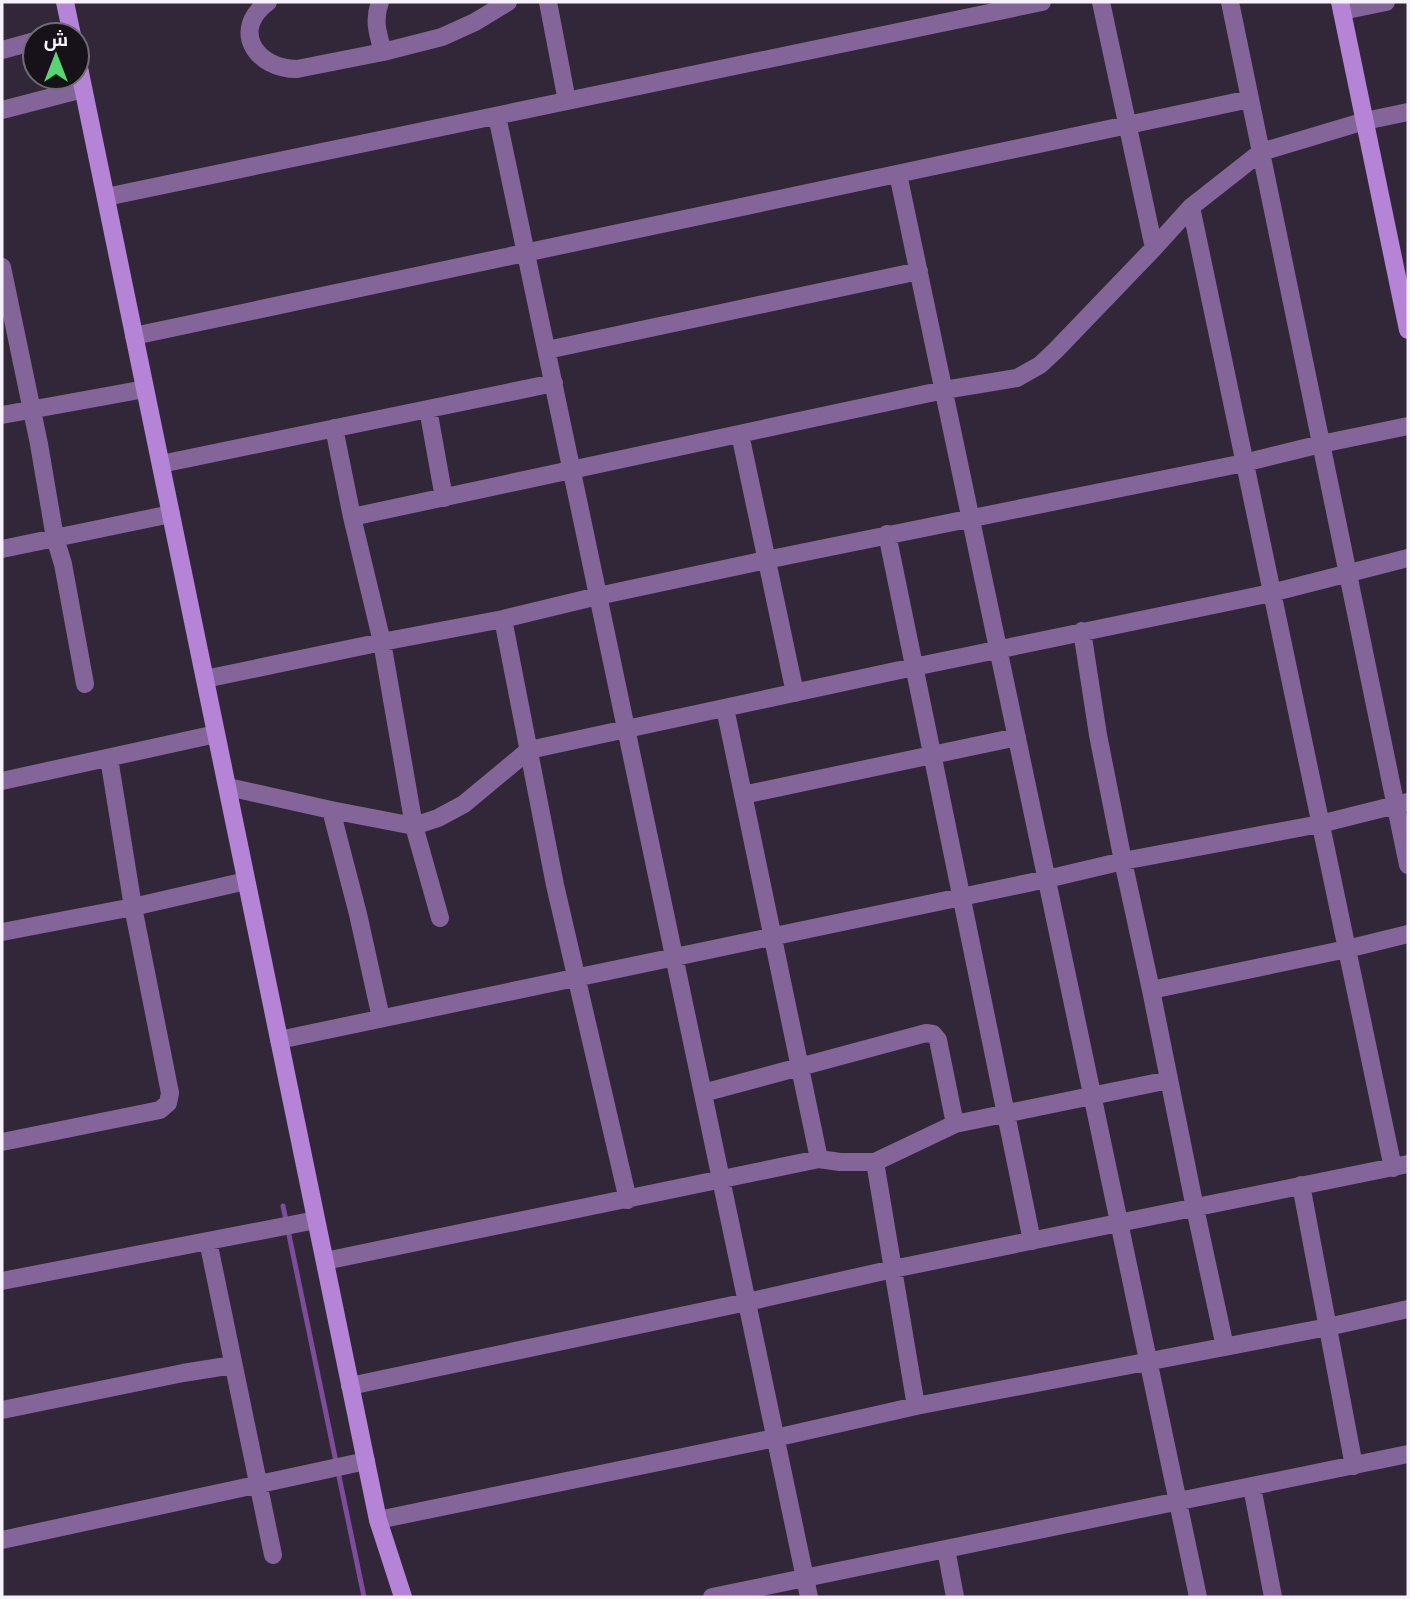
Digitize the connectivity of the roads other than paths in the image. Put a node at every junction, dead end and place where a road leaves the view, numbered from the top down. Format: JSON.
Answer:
{"nodes":[{"id":1,"x":65,"y":2,"type":"edge"},
{"id":2,"x":268,"y":2,"type":"edge"},
{"id":3,"x":380,"y":2,"type":"edge"},
{"id":4,"x":508,"y":2,"type":"edge"},
{"id":5,"x":548,"y":2,"type":"edge"},
{"id":6,"x":1042,"y":2,"type":"edge"},
{"id":7,"x":1101,"y":2,"type":"edge"},
{"id":8,"x":1230,"y":2,"type":"edge"},
{"id":9,"x":1386,"y":2,"type":"edge"},
{"id":10,"x":1341,"y":7,"type":"edge"},
{"id":11,"x":67,"y":21,"type":"edge"},
{"id":12,"x":21,"y":45,"type":"edge"},
{"id":13,"x":2,"y":50,"type":"edge"},
{"id":14,"x":383,"y":52,"type":"junction"},
{"id":15,"x":75,"y":91,"type":"edge"},
{"id":16,"x":83,"y":91,"type":"edge"},
{"id":17,"x":1250,"y":99,"type":"junction"},
{"id":18,"x":567,"y":101,"type":"junction"},
{"id":19,"x":2,"y":110,"type":"edge"},
{"id":20,"x":1408,"y":112,"type":"edge"},
{"id":21,"x":497,"y":116,"type":"junction"},
{"id":22,"x":1365,"y":121,"type":"junction"},
{"id":23,"x":1128,"y":125,"type":"junction"},
{"id":24,"x":1261,"y":152,"type":"junction"},
{"id":25,"x":898,"y":174,"type":"junction"},
{"id":26,"x":106,"y":197,"type":"junction"},
{"id":27,"x":1191,"y":207,"type":"junction"},
{"id":28,"x":1154,"y":248,"type":"junction"},
{"id":29,"x":526,"y":253,"type":"junction"},
{"id":30,"x":1401,"y":262,"type":"edge"},
{"id":31,"x":2,"y":267,"type":"edge"},
{"id":32,"x":919,"y":271,"type":"junction"},
{"id":33,"x":1408,"y":330,"type":"edge"},
{"id":34,"x":134,"y":336,"type":"junction"},
{"id":35,"x":547,"y":350,"type":"junction"},
{"id":36,"x":554,"y":383,"type":"junction"},
{"id":37,"x":145,"y":389,"type":"junction"},
{"id":38,"x":944,"y":390,"type":"junction"},
{"id":39,"x":30,"y":408,"type":"junction"},
{"id":40,"x":428,"y":409,"type":"junction"},
{"id":41,"x":2,"y":415,"type":"edge"},
{"id":42,"x":1408,"y":426,"type":"edge"},
{"id":43,"x":334,"y":428,"type":"junction"},
{"id":44,"x":740,"y":435,"type":"junction"},
{"id":45,"x":1321,"y":444,"type":"junction"},
{"id":46,"x":1244,"y":463,"type":"junction"},
{"id":47,"x":160,"y":464,"type":"junction"},
{"id":48,"x":572,"y":470,"type":"junction"},
{"id":49,"x":444,"y":498,"type":"junction"},
{"id":50,"x":171,"y":514,"type":"junction"},
{"id":51,"x":352,"y":517,"type":"junction"},
{"id":52,"x":971,"y":518,"type":"junction"},
{"id":53,"x":887,"y":534,"type":"junction"},
{"id":54,"x":55,"y":538,"type":"junction"},
{"id":55,"x":2,"y":549,"type":"edge"},
{"id":56,"x":1408,"y":558,"type":"edge"},
{"id":57,"x":765,"y":560,"type":"junction"},
{"id":58,"x":1348,"y":575,"type":"junction"},
{"id":59,"x":1271,"y":593,"type":"junction"},
{"id":60,"x":598,"y":596,"type":"junction"},
{"id":61,"x":503,"y":619,"type":"junction"},
{"id":62,"x":1082,"y":631,"type":"junction"},
{"id":63,"x":382,"y":642,"type":"junction"},
{"id":64,"x":999,"y":649,"type":"junction"},
{"id":65,"x":914,"y":667,"type":"junction"},
{"id":66,"x":205,"y":679,"type":"junction"},
{"id":67,"x":85,"y":684,"type":"dead end"},
{"id":68,"x":795,"y":692,"type":"junction"},
{"id":69,"x":725,"y":708,"type":"junction"},
{"id":70,"x":626,"y":729,"type":"junction"},
{"id":71,"x":216,"y":734,"type":"junction"},
{"id":72,"x":1017,"y":737,"type":"junction"},
{"id":73,"x":529,"y":750,"type":"junction"},
{"id":74,"x":932,"y":754,"type":"junction"},
{"id":75,"x":109,"y":758,"type":"junction"},
{"id":76,"x":2,"y":781,"type":"edge"},
{"id":77,"x":228,"y":787,"type":"junction"},
{"id":78,"x":743,"y":795,"type":"junction"},
{"id":79,"x":1402,"y":804,"type":"edge"},
{"id":80,"x":331,"y":810,"type":"junction"},
{"id":81,"x":1320,"y":824,"type":"junction"},
{"id":82,"x":414,"y":826,"type":"junction"},
{"id":83,"x":1123,"y":860,"type":"junction"},
{"id":84,"x":1408,"y":865,"type":"edge"},
{"id":85,"x":1047,"y":879,"type":"junction"},
{"id":86,"x":246,"y":881,"type":"junction"},
{"id":87,"x":961,"y":896,"type":"junction"},
{"id":88,"x":133,"y":907,"type":"junction"},
{"id":89,"x":440,"y":918,"type":"dead end"},
{"id":90,"x":2,"y":932,"type":"edge"},
{"id":91,"x":1408,"y":934,"type":"edge"},
{"id":92,"x":773,"y":936,"type":"junction"},
{"id":93,"x":1347,"y":949,"type":"junction"},
{"id":94,"x":674,"y":957,"type":"junction"},
{"id":95,"x":576,"y":977,"type":"junction"},
{"id":96,"x":1151,"y":990,"type":"junction"},
{"id":97,"x":381,"y":1018,"type":"junction"},
{"id":98,"x":279,"y":1040,"type":"junction"},
{"id":99,"x":799,"y":1066,"type":"junction"},
{"id":100,"x":1170,"y":1080,"type":"junction"},
{"id":101,"x":703,"y":1093,"type":"junction"},
{"id":102,"x":1092,"y":1096,"type":"junction"},
{"id":103,"x":1006,"y":1112,"type":"junction"},
{"id":104,"x":955,"y":1124,"type":"junction"},
{"id":105,"x":2,"y":1142,"type":"edge"},
{"id":106,"x":819,"y":1159,"type":"junction"},
{"id":107,"x":875,"y":1161,"type":"junction"},
{"id":108,"x":1401,"y":1166,"type":"edge"},
{"id":109,"x":721,"y":1180,"type":"junction"},
{"id":110,"x":1301,"y":1185,"type":"junction"},
{"id":111,"x":628,"y":1200,"type":"junction"},
{"id":112,"x":1195,"y":1208,"type":"junction"},
{"id":113,"x":316,"y":1220,"type":"junction"},
{"id":114,"x":1119,"y":1223,"type":"junction"},
{"id":115,"x":208,"y":1241,"type":"junction"},
{"id":116,"x":1032,"y":1241,"type":"junction"},
{"id":117,"x":324,"y":1261,"type":"junction"},
{"id":118,"x":893,"y":1269,"type":"junction"},
{"id":119,"x":2,"y":1281,"type":"edge"},
{"id":120,"x":747,"y":1302,"type":"junction"},
{"id":121,"x":1408,"y":1309,"type":"edge"},
{"id":122,"x":1328,"y":1327,"type":"junction"},
{"id":123,"x":1225,"y":1347,"type":"junction"},
{"id":124,"x":1148,"y":1362,"type":"junction"},
{"id":125,"x":233,"y":1365,"type":"junction"},
{"id":126,"x":350,"y":1386,"type":"junction"},
{"id":127,"x":916,"y":1406,"type":"junction"},
{"id":128,"x":2,"y":1410,"type":"edge"},
{"id":129,"x":775,"y":1438,"type":"junction"},
{"id":130,"x":1408,"y":1454,"type":"edge"},
{"id":131,"x":366,"y":1461,"type":"junction"},
{"id":132,"x":1354,"y":1466,"type":"junction"},
{"id":133,"x":258,"y":1485,"type":"junction"},
{"id":134,"x":1252,"y":1487,"type":"junction"},
{"id":135,"x":1178,"y":1501,"type":"junction"},
{"id":136,"x":378,"y":1520,"type":"junction"},
{"id":137,"x":2,"y":1540,"type":"edge"},
{"id":138,"x":946,"y":1549,"type":"junction"},
{"id":139,"x":272,"y":1555,"type":"dead end"},
{"id":140,"x":805,"y":1578,"type":"junction"},
{"id":141,"x":403,"y":1597,"type":"edge"},
{"id":142,"x":712,"y":1597,"type":"edge"},
{"id":143,"x":809,"y":1597,"type":"edge"},
{"id":144,"x":955,"y":1597,"type":"edge"},
{"id":145,"x":1198,"y":1597,"type":"edge"},
{"id":146,"x":1273,"y":1597,"type":"edge"}],
"edges":[{"from":1,"to":11,"type":"street"},
{"from":2,"to":14,"type":"street"},
{"from":3,"to":14,"type":"street"},
{"from":4,"to":14,"type":"street"},
{"from":5,"to":18,"type":"street"},
{"from":6,"to":18,"type":"street"},
{"from":7,"to":23,"type":"street"},
{"from":8,"to":17,"type":"street"},
{"from":9,"to":10,"type":"street"},
{"from":10,"to":22,"type":"street"},
{"from":12,"to":13,"type":"street"},
{"from":15,"to":19,"type":"street"},
{"from":16,"to":26,"type":"street"},
{"from":17,"to":23,"type":"street"},
{"from":17,"to":24,"type":"street"},
{"from":18,"to":21,"type":"street"},
{"from":20,"to":22,"type":"street"},
{"from":21,"to":26,"type":"street"},
{"from":21,"to":29,"type":"street"},
{"from":22,"to":24,"type":"street"},
{"from":22,"to":30,"type":"street"},
{"from":23,"to":25,"type":"street"},
{"from":23,"to":28,"type":"street"},
{"from":24,"to":27,"type":"street"},
{"from":24,"to":45,"type":"street"},
{"from":25,"to":29,"type":"street"},
{"from":25,"to":32,"type":"street"},
{"from":26,"to":34,"type":"street"},
{"from":27,"to":28,"type":"street"},
{"from":27,"to":46,"type":"street"},
{"from":28,"to":38,"type":"street"},
{"from":29,"to":34,"type":"street"},
{"from":29,"to":35,"type":"street"},
{"from":30,"to":33,"type":"street"},
{"from":31,"to":39,"type":"street"},
{"from":32,"to":35,"type":"street"},
{"from":32,"to":38,"type":"street"},
{"from":34,"to":37,"type":"street"},
{"from":35,"to":36,"type":"street"},
{"from":36,"to":40,"type":"street"},
{"from":36,"to":48,"type":"street"},
{"from":37,"to":39,"type":"street"},
{"from":37,"to":47,"type":"street"},
{"from":38,"to":44,"type":"street"},
{"from":38,"to":52,"type":"street"},
{"from":39,"to":41,"type":"street"},
{"from":39,"to":54,"type":"street"},
{"from":40,"to":43,"type":"street"},
{"from":40,"to":49,"type":"street"},
{"from":42,"to":45,"type":"street"},
{"from":43,"to":47,"type":"street"},
{"from":43,"to":51,"type":"street"},
{"from":44,"to":48,"type":"street"},
{"from":44,"to":57,"type":"street"},
{"from":45,"to":46,"type":"street"},
{"from":45,"to":58,"type":"street"},
{"from":46,"to":52,"type":"street"},
{"from":46,"to":59,"type":"street"},
{"from":47,"to":50,"type":"street"},
{"from":48,"to":49,"type":"street"},
{"from":48,"to":60,"type":"street"},
{"from":49,"to":51,"type":"street"},
{"from":50,"to":54,"type":"street"},
{"from":50,"to":66,"type":"street"},
{"from":51,"to":63,"type":"street"},
{"from":52,"to":53,"type":"street"},
{"from":52,"to":64,"type":"street"},
{"from":53,"to":57,"type":"street"},
{"from":53,"to":65,"type":"street"},
{"from":54,"to":55,"type":"street"},
{"from":54,"to":67,"type":"street"},
{"from":56,"to":58,"type":"street"},
{"from":57,"to":60,"type":"street"},
{"from":57,"to":68,"type":"street"},
{"from":58,"to":59,"type":"street"},
{"from":58,"to":79,"type":"street"},
{"from":59,"to":62,"type":"street"},
{"from":59,"to":81,"type":"street"},
{"from":60,"to":61,"type":"street"},
{"from":60,"to":70,"type":"street"},
{"from":61,"to":63,"type":"street"},
{"from":61,"to":73,"type":"street"},
{"from":62,"to":64,"type":"street"},
{"from":62,"to":83,"type":"street"},
{"from":63,"to":66,"type":"street"},
{"from":63,"to":82,"type":"street"},
{"from":64,"to":65,"type":"street"},
{"from":64,"to":72,"type":"street"},
{"from":65,"to":68,"type":"street"},
{"from":65,"to":74,"type":"street"},
{"from":66,"to":71,"type":"street"},
{"from":68,"to":69,"type":"street"},
{"from":69,"to":70,"type":"street"},
{"from":69,"to":78,"type":"street"},
{"from":70,"to":73,"type":"street"},
{"from":70,"to":94,"type":"street"},
{"from":71,"to":75,"type":"street"},
{"from":71,"to":77,"type":"street"},
{"from":72,"to":74,"type":"street"},
{"from":72,"to":85,"type":"street"},
{"from":73,"to":82,"type":"street"},
{"from":73,"to":95,"type":"street"},
{"from":74,"to":78,"type":"street"},
{"from":74,"to":87,"type":"street"},
{"from":75,"to":76,"type":"street"},
{"from":75,"to":88,"type":"street"},
{"from":77,"to":80,"type":"street"},
{"from":77,"to":86,"type":"street"},
{"from":78,"to":92,"type":"street"},
{"from":79,"to":81,"type":"street"},
{"from":79,"to":84,"type":"street"},
{"from":80,"to":82,"type":"street"},
{"from":80,"to":97,"type":"street"},
{"from":81,"to":83,"type":"street"},
{"from":81,"to":93,"type":"street"},
{"from":82,"to":89,"type":"street"},
{"from":83,"to":85,"type":"street"},
{"from":83,"to":96,"type":"street"},
{"from":85,"to":87,"type":"street"},
{"from":85,"to":102,"type":"street"},
{"from":86,"to":88,"type":"street"},
{"from":86,"to":98,"type":"street"},
{"from":87,"to":92,"type":"street"},
{"from":87,"to":103,"type":"street"},
{"from":88,"to":90,"type":"street"},
{"from":88,"to":105,"type":"street"},
{"from":91,"to":93,"type":"street"},
{"from":92,"to":94,"type":"street"},
{"from":92,"to":99,"type":"street"},
{"from":93,"to":96,"type":"street"},
{"from":93,"to":108,"type":"street"},
{"from":94,"to":95,"type":"street"},
{"from":94,"to":101,"type":"street"},
{"from":95,"to":97,"type":"street"},
{"from":95,"to":111,"type":"street"},
{"from":96,"to":100,"type":"street"},
{"from":97,"to":98,"type":"street"},
{"from":98,"to":113,"type":"street"},
{"from":99,"to":101,"type":"street"},
{"from":99,"to":104,"type":"street"},
{"from":99,"to":106,"type":"street"},
{"from":100,"to":102,"type":"street"},
{"from":100,"to":112,"type":"street"},
{"from":101,"to":109,"type":"street"},
{"from":102,"to":103,"type":"street"},
{"from":102,"to":114,"type":"street"},
{"from":103,"to":104,"type":"street"},
{"from":103,"to":116,"type":"street"},
{"from":104,"to":107,"type":"street"},
{"from":106,"to":107,"type":"street"},
{"from":106,"to":109,"type":"street"},
{"from":107,"to":118,"type":"street"},
{"from":108,"to":110,"type":"street"},
{"from":109,"to":111,"type":"street"},
{"from":109,"to":120,"type":"street"},
{"from":110,"to":112,"type":"street"},
{"from":110,"to":122,"type":"street"},
{"from":111,"to":117,"type":"street"},
{"from":112,"to":114,"type":"street"},
{"from":112,"to":123,"type":"street"},
{"from":113,"to":115,"type":"street"},
{"from":113,"to":117,"type":"street"},
{"from":114,"to":116,"type":"street"},
{"from":114,"to":124,"type":"street"},
{"from":115,"to":119,"type":"street"},
{"from":115,"to":125,"type":"street"},
{"from":116,"to":118,"type":"street"},
{"from":117,"to":126,"type":"street"},
{"from":118,"to":120,"type":"street"},
{"from":118,"to":127,"type":"street"},
{"from":120,"to":126,"type":"street"},
{"from":120,"to":129,"type":"street"},
{"from":121,"to":122,"type":"street"},
{"from":122,"to":123,"type":"street"},
{"from":122,"to":132,"type":"street"},
{"from":123,"to":124,"type":"street"},
{"from":124,"to":127,"type":"street"},
{"from":124,"to":135,"type":"street"},
{"from":125,"to":128,"type":"street"},
{"from":125,"to":133,"type":"street"},
{"from":126,"to":131,"type":"street"},
{"from":127,"to":129,"type":"street"},
{"from":129,"to":136,"type":"street"},
{"from":129,"to":140,"type":"street"},
{"from":130,"to":132,"type":"street"},
{"from":131,"to":133,"type":"street"},
{"from":131,"to":136,"type":"street"},
{"from":132,"to":134,"type":"street"},
{"from":133,"to":137,"type":"street"},
{"from":133,"to":139,"type":"street"},
{"from":134,"to":135,"type":"street"},
{"from":134,"to":146,"type":"street"},
{"from":135,"to":138,"type":"street"},
{"from":135,"to":145,"type":"street"},
{"from":136,"to":141,"type":"street"},
{"from":138,"to":140,"type":"street"},
{"from":138,"to":144,"type":"street"},
{"from":140,"to":142,"type":"street"},
{"from":140,"to":143,"type":"street"}]}
